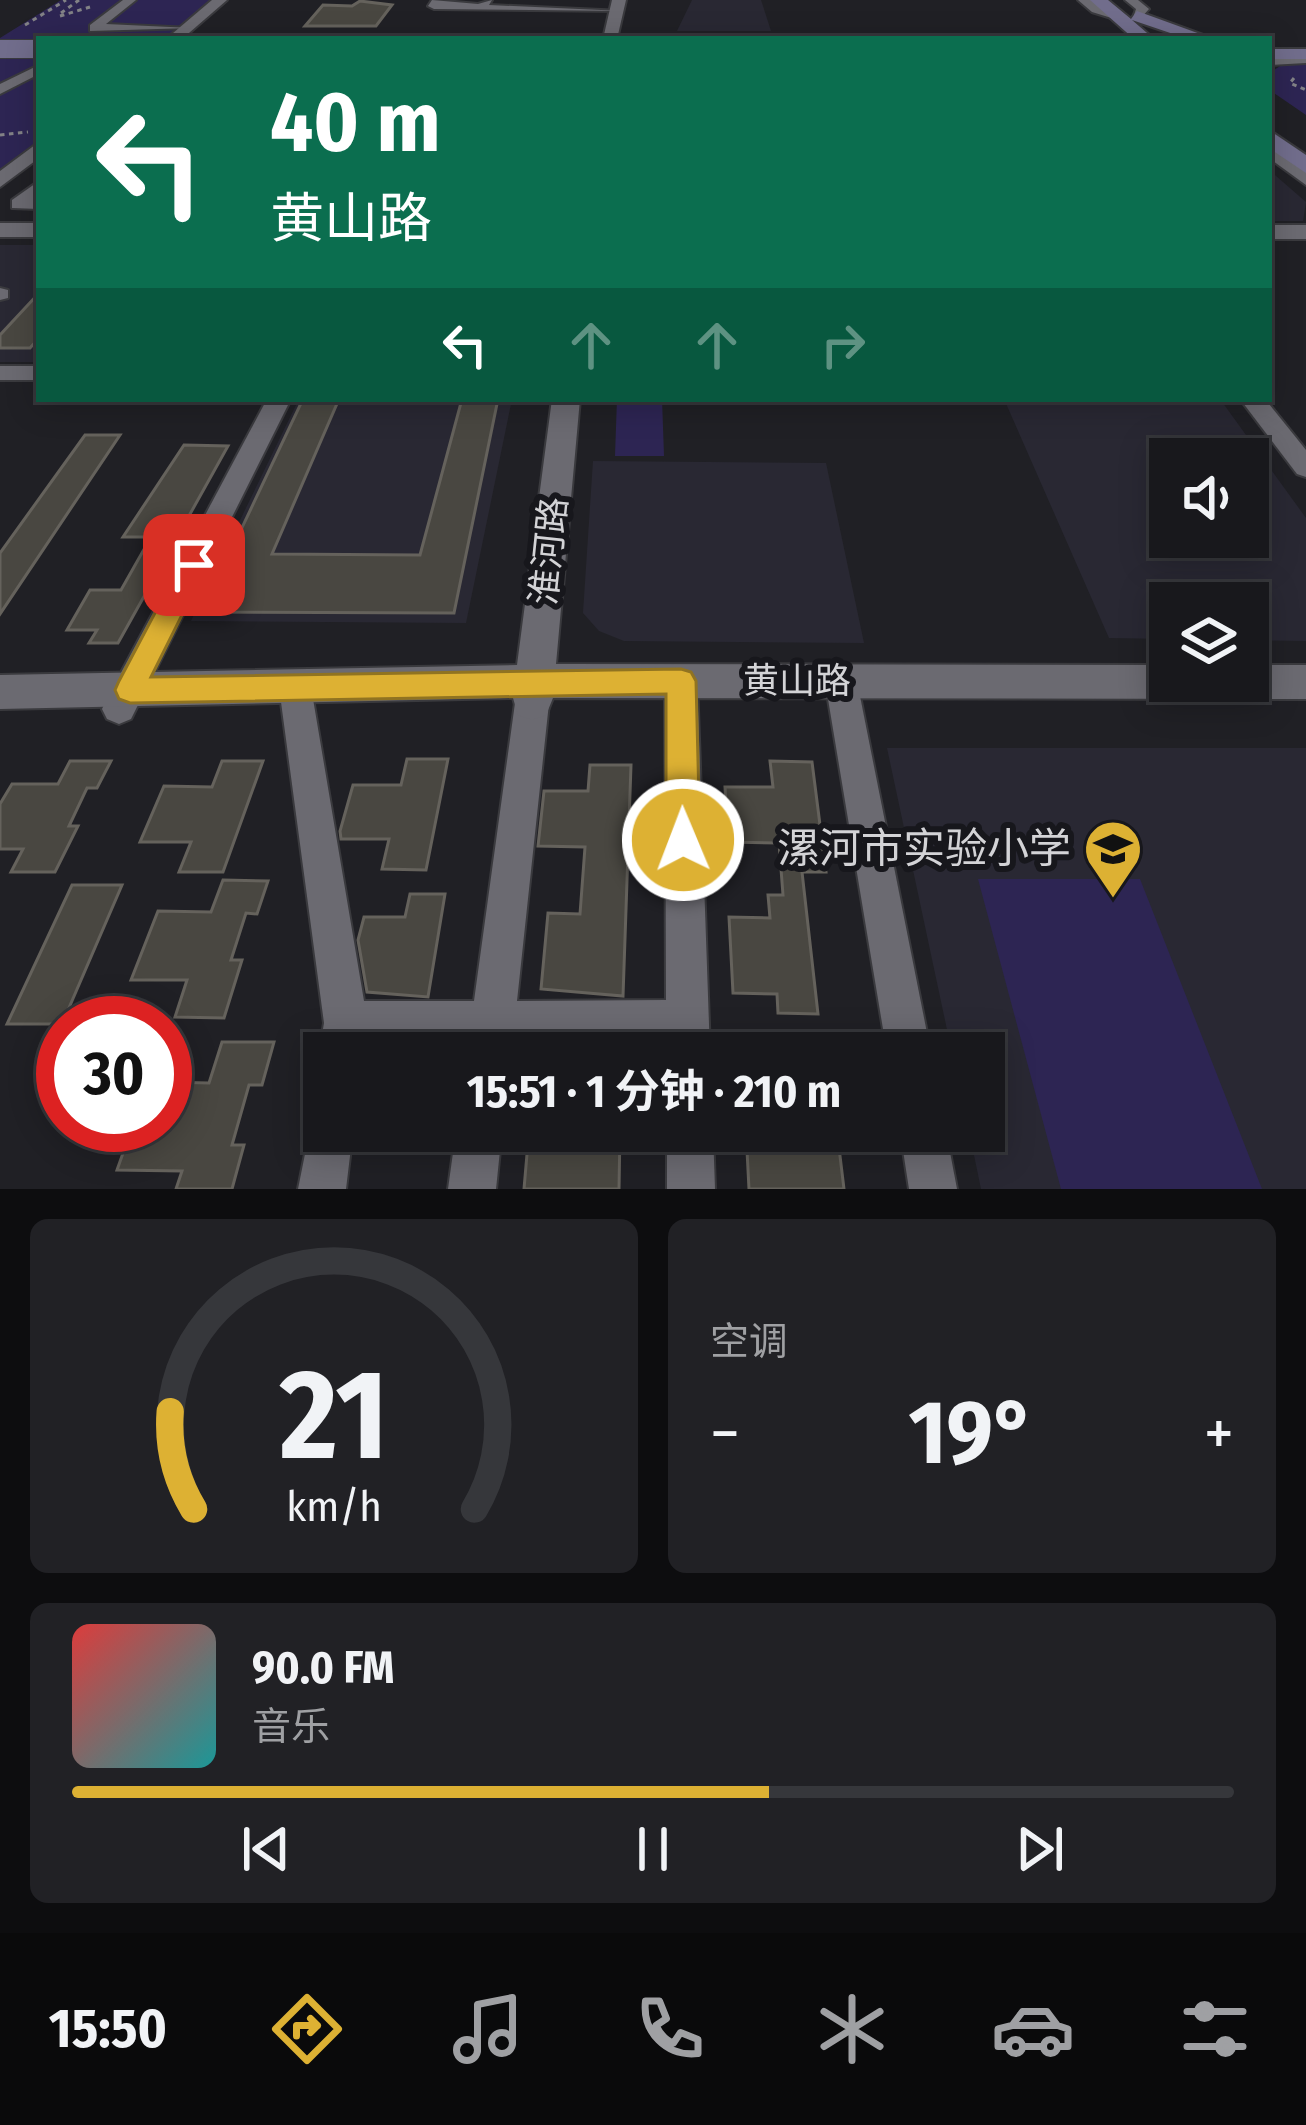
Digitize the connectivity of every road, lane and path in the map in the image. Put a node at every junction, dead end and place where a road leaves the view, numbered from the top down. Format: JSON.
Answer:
{"nodes":[{"id":1,"x":67,"y":0,"type":"edge"},
{"id":2,"x":79,"y":0,"type":"edge"},
{"id":3,"x":130,"y":0,"type":"edge"},
{"id":4,"x":220,"y":0,"type":"edge"},
{"id":5,"x":438,"y":0,"type":"edge"},
{"id":6,"x":1084,"y":0,"type":"edge"},
{"id":7,"x":1098,"y":0,"type":"edge"},
{"id":8,"x":106,"y":1,"type":"edge"},
{"id":9,"x":484,"y":4,"type":"edge"},
{"id":10,"x":618,"y":6,"type":"edge"},
{"id":11,"x":1125,"y":8,"type":"edge"},
{"id":12,"x":46,"y":12,"type":"dead end"},
{"id":13,"x":60,"y":16,"type":"dead end"},
{"id":14,"x":29,"y":23,"type":"dead end"},
{"id":15,"x":65,"y":23,"type":"dead end"},
{"id":16,"x":40,"y":25,"type":"dead end"},
{"id":17,"x":186,"y":28,"type":"junction"},
{"id":18,"x":1107,"y":33,"type":"dead end"},
{"id":19,"x":176,"y":36,"type":"edge"},
{"id":20,"x":611,"y":36,"type":"edge"},
{"id":21,"x":1143,"y":36,"type":"edge"},
{"id":22,"x":1162,"y":36,"type":"edge"},
{"id":23,"x":1197,"y":36,"type":"edge"},
{"id":24,"x":0,"y":51,"type":"edge"},
{"id":25,"x":36,"y":51,"type":"edge"},
{"id":26,"x":36,"y":71,"type":"edge"},
{"id":27,"x":1305,"y":78,"type":"edge"},
{"id":28,"x":0,"y":90,"type":"edge"},
{"id":29,"x":1306,"y":90,"type":"edge"},
{"id":30,"x":1277,"y":117,"type":"edge"},
{"id":31,"x":36,"y":128,"type":"edge"},
{"id":32,"x":0,"y":135,"type":"edge"},
{"id":33,"x":1272,"y":139,"type":"edge"},
{"id":34,"x":1303,"y":142,"type":"edge"},
{"id":35,"x":36,"y":151,"type":"edge"},
{"id":36,"x":1272,"y":152,"type":"edge"},
{"id":37,"x":1306,"y":166,"type":"edge"},
{"id":38,"x":1306,"y":180,"type":"edge"},
{"id":39,"x":0,"y":181,"type":"edge"},
{"id":40,"x":36,"y":189,"type":"edge"},
{"id":41,"x":36,"y":204,"type":"edge"},
{"id":42,"x":0,"y":230,"type":"edge"},
{"id":43,"x":36,"y":230,"type":"edge"},
{"id":44,"x":1272,"y":232,"type":"edge"},
{"id":45,"x":1306,"y":232,"type":"edge"},
{"id":46,"x":0,"y":373,"type":"edge"},
{"id":47,"x":36,"y":373,"type":"edge"},
{"id":48,"x":277,"y":402,"type":"edge"},
{"id":49,"x":566,"y":402,"type":"edge"},
{"id":50,"x":1254,"y":402,"type":"edge"},
{"id":51,"x":1306,"y":468,"type":"edge"},
{"id":52,"x":1306,"y":682,"type":"edge"},
{"id":53,"x":0,"y":692,"type":"edge"},
{"id":54,"x":533,"y":692,"type":"junction"},
{"id":55,"x":843,"y":692,"type":"junction"},
{"id":56,"x":681,"y":693,"type":"junction"},
{"id":57,"x":295,"y":697,"type":"junction"},
{"id":58,"x":124,"y":699,"type":"junction"},
{"id":59,"x":1306,"y":706,"type":"edge"},
{"id":60,"x":0,"y":710,"type":"edge"},
{"id":61,"x":343,"y":1032,"type":"edge"},
{"id":62,"x":492,"y":1032,"type":"edge"},
{"id":63,"x":688,"y":1032,"type":"edge"},
{"id":64,"x":905,"y":1032,"type":"edge"},
{"id":65,"x":327,"y":1152,"type":"edge"},
{"id":66,"x":476,"y":1152,"type":"edge"},
{"id":67,"x":690,"y":1152,"type":"edge"},
{"id":68,"x":927,"y":1152,"type":"edge"},
{"id":69,"x":322,"y":1189,"type":"edge"},
{"id":70,"x":472,"y":1189,"type":"edge"},
{"id":71,"x":691,"y":1189,"type":"edge"},
{"id":72,"x":933,"y":1189,"type":"edge"}],
"edges":[{"from":1,"to":12,"type":"path"},
{"from":2,"to":15,"type":"path"},
{"from":3,"to":17,"type":"street"},
{"from":4,"to":17,"type":"street"},
{"from":5,"to":9,"type":"street"},
{"from":6,"to":11,"type":"street"},
{"from":7,"to":11,"type":"main road"},
{"from":8,"to":13,"type":"path"},
{"from":9,"to":10,"type":"street"},
{"from":10,"to":20,"type":"street"},
{"from":11,"to":18,"type":"main road"},
{"from":11,"to":21,"type":"main road"},
{"from":11,"to":22,"type":"main road"},
{"from":11,"to":23,"type":"main road"},
{"from":14,"to":16,"type":"path"},
{"from":17,"to":19,"type":"street"},
{"from":24,"to":25,"type":"main road","bridge":true},
{"from":26,"to":28,"type":"street"},
{"from":27,"to":29,"type":"path"},
{"from":30,"to":34,"type":"main road"},
{"from":31,"to":32,"type":"path"},
{"from":33,"to":37,"type":"main road"},
{"from":35,"to":39,"type":"street"},
{"from":36,"to":38,"type":"street"},
{"from":40,"to":41,"type":"street"},
{"from":42,"to":43,"type":"street"},
{"from":44,"to":45,"type":"street"},
{"from":46,"to":47,"type":"street"},
{"from":48,"to":58,"type":"street"},
{"from":49,"to":54,"type":"street","name":"淮河路"},
{"from":50,"to":51,"type":"street"},
{"from":52,"to":55,"type":"street","name":"黄山路"},
{"from":53,"to":58,"type":"street","name":"黄山路"},
{"from":54,"to":56,"type":"street","name":"黄山路"},
{"from":54,"to":57,"type":"street","name":"黄山路"},
{"from":54,"to":62,"type":"street"},
{"from":55,"to":56,"type":"street","name":"黄山路"},
{"from":55,"to":59,"type":"street","name":"黄山路"},
{"from":55,"to":64,"type":"street"},
{"from":56,"to":63,"type":"street"},
{"from":57,"to":58,"type":"street","name":"黄山路"},
{"from":57,"to":61,"type":"street"},
{"from":58,"to":60,"type":"street","name":"黄山路"},
{"from":65,"to":69,"type":"street"},
{"from":66,"to":70,"type":"street"},
{"from":67,"to":71,"type":"street"},
{"from":68,"to":72,"type":"street"}]}
